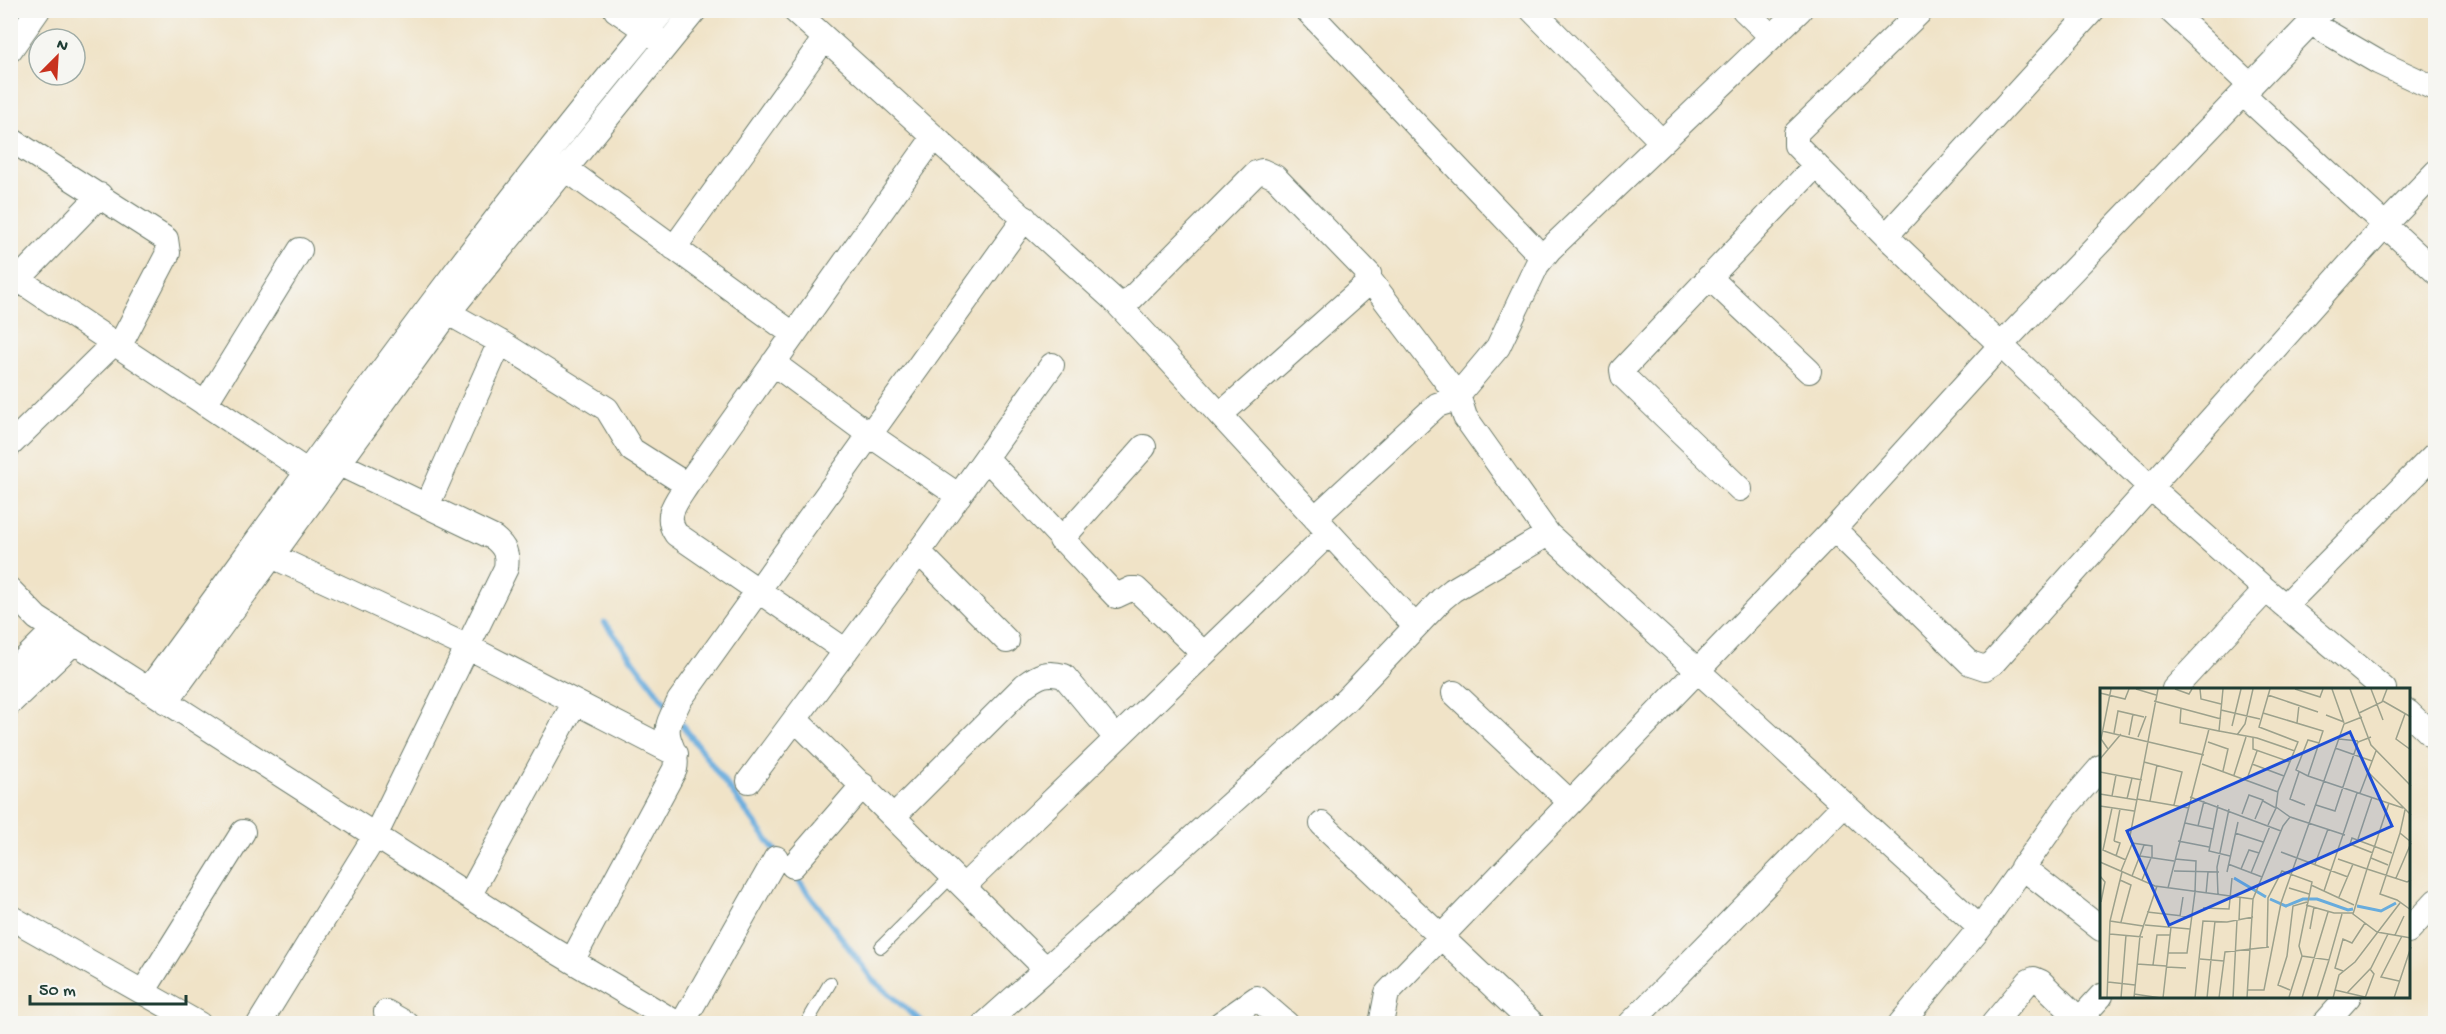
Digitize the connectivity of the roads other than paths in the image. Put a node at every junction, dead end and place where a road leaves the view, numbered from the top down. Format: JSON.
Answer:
{"nodes":[{"id":1,"x":38,"y":10,"type":"edge"},
{"id":2,"x":616,"y":10,"type":"edge"},
{"id":3,"x":664,"y":10,"type":"edge"},
{"id":4,"x":695,"y":10,"type":"edge"},
{"id":5,"x":794,"y":10,"type":"edge"},
{"id":6,"x":1532,"y":10,"type":"edge"},
{"id":7,"x":1744,"y":10,"type":"edge"},
{"id":8,"x":1800,"y":10,"type":"edge"},
{"id":9,"x":1922,"y":10,"type":"edge"},
{"id":10,"x":2092,"y":10,"type":"edge"},
{"id":11,"x":2170,"y":10,"type":"edge"},
{"id":12,"x":1309,"y":11,"type":"edge"},
{"id":13,"x":2317,"y":17,"type":"edge"},
{"id":14,"x":647,"y":31,"type":"junction"},
{"id":15,"x":825,"y":38,"type":"junction"},
{"id":16,"x":1772,"y":38,"type":"junction"},
{"id":17,"x":666,"y":45,"type":"junction"},
{"id":18,"x":10,"y":50,"type":"edge"},
{"id":19,"x":2436,"y":89,"type":"edge"},
{"id":20,"x":2247,"y":90,"type":"junction"},
{"id":21,"x":934,"y":136,"type":"junction"},
{"id":22,"x":10,"y":139,"type":"edge"},
{"id":23,"x":1662,"y":142,"type":"junction"},
{"id":24,"x":1816,"y":165,"type":"junction"},
{"id":25,"x":566,"y":169,"type":"junction"},
{"id":26,"x":2436,"y":172,"type":"edge"},
{"id":27,"x":100,"y":195,"type":"junction"},
{"id":28,"x":1025,"y":218,"type":"junction"},
{"id":29,"x":2384,"y":226,"type":"junction"},
{"id":30,"x":1886,"y":236,"type":"junction"},
{"id":31,"x":674,"y":248,"type":"junction"},
{"id":32,"x":300,"y":250,"type":"dead end"},
{"id":33,"x":1542,"y":257,"type":"junction"},
{"id":34,"x":2436,"y":272,"type":"edge"},
{"id":35,"x":1709,"y":277,"type":"junction"},
{"id":36,"x":1370,"y":280,"type":"junction"},
{"id":37,"x":15,"y":284,"type":"edge"},
{"id":38,"x":1122,"y":308,"type":"junction"},
{"id":39,"x":440,"y":309,"type":"junction"},
{"id":40,"x":793,"y":334,"type":"junction"},
{"id":41,"x":500,"y":342,"type":"junction"},
{"id":42,"x":2002,"y":344,"type":"junction"},
{"id":43,"x":117,"y":345,"type":"junction"},
{"id":44,"x":773,"y":363,"type":"junction"},
{"id":45,"x":1052,"y":365,"type":"dead end"},
{"id":46,"x":1809,"y":371,"type":"dead end"},
{"id":47,"x":1459,"y":398,"type":"junction"},
{"id":48,"x":205,"y":404,"type":"junction"},
{"id":49,"x":1220,"y":415,"type":"junction"},
{"id":50,"x":870,"y":435,"type":"junction"},
{"id":51,"x":10,"y":445,"type":"edge"},
{"id":52,"x":1144,"y":447,"type":"dead end"},
{"id":53,"x":2436,"y":453,"type":"edge"},
{"id":54,"x":986,"y":458,"type":"junction"},
{"id":55,"x":322,"y":464,"type":"junction"},
{"id":56,"x":687,"y":485,"type":"junction"},
{"id":57,"x":2150,"y":487,"type":"junction"},
{"id":58,"x":1740,"y":489,"type":"dead end"},
{"id":59,"x":959,"y":496,"type":"junction"},
{"id":60,"x":427,"y":506,"type":"junction"},
{"id":61,"x":1322,"y":525,"type":"junction"},
{"id":62,"x":1834,"y":529,"type":"junction"},
{"id":63,"x":1548,"y":534,"type":"junction"},
{"id":64,"x":1061,"y":540,"type":"junction"},
{"id":65,"x":919,"y":552,"type":"junction"},
{"id":66,"x":272,"y":556,"type":"junction"},
{"id":67,"x":10,"y":590,"type":"edge"},
{"id":68,"x":2266,"y":590,"type":"junction"},
{"id":69,"x":758,"y":591,"type":"junction"},
{"id":70,"x":2285,"y":606,"type":"junction"},
{"id":71,"x":1415,"y":626,"type":"junction"},
{"id":72,"x":64,"y":635,"type":"junction"},
{"id":73,"x":1008,"y":641,"type":"dead end"},
{"id":74,"x":468,"y":647,"type":"junction"},
{"id":75,"x":846,"y":651,"type":"junction"},
{"id":76,"x":1204,"y":654,"type":"junction"},
{"id":77,"x":1696,"y":671,"type":"junction"},
{"id":78,"x":10,"y":674,"type":"edge"},
{"id":79,"x":2175,"y":688,"type":"edge"},
{"id":80,"x":2382,"y":688,"type":"edge"},
{"id":81,"x":1454,"y":693,"type":"dead end"},
{"id":82,"x":157,"y":696,"type":"junction"},
{"id":83,"x":575,"y":702,"type":"junction"},
{"id":84,"x":10,"y":703,"type":"edge"},
{"id":85,"x":2410,"y":713,"type":"edge"},
{"id":86,"x":795,"y":719,"type":"junction"},
{"id":87,"x":1116,"y":738,"type":"junction"},
{"id":88,"x":2436,"y":739,"type":"edge"},
{"id":89,"x":676,"y":754,"type":"junction"},
{"id":90,"x":2100,"y":768,"type":"edge"},
{"id":91,"x":749,"y":781,"type":"dead end"},
{"id":92,"x":863,"y":785,"type":"junction"},
{"id":93,"x":1570,"y":802,"type":"junction"},
{"id":94,"x":1844,"y":805,"type":"junction"},
{"id":95,"x":894,"y":816,"type":"junction"},
{"id":96,"x":1322,"y":824,"type":"dead end"},
{"id":97,"x":243,"y":832,"type":"dead end"},
{"id":98,"x":375,"y":836,"type":"junction"},
{"id":99,"x":2022,"y":867,"type":"junction"},
{"id":100,"x":958,"y":880,"type":"junction"},
{"id":101,"x":469,"y":896,"type":"junction"},
{"id":102,"x":2436,"y":901,"type":"edge"},
{"id":103,"x":10,"y":917,"type":"edge"},
{"id":104,"x":1980,"y":928,"type":"junction"},
{"id":105,"x":2100,"y":928,"type":"edge"},
{"id":106,"x":2410,"y":930,"type":"edge"},
{"id":107,"x":1443,"y":937,"type":"junction"},
{"id":108,"x":881,"y":947,"type":"dead end"},
{"id":109,"x":572,"y":962,"type":"junction"},
{"id":110,"x":1046,"y":969,"type":"junction"},
{"id":111,"x":830,"y":983,"type":"dead end"},
{"id":112,"x":143,"y":992,"type":"junction"},
{"id":113,"x":2100,"y":997,"type":"edge"},
{"id":114,"x":2347,"y":998,"type":"edge"},
{"id":115,"x":386,"y":1012,"type":"dead end"},
{"id":116,"x":2082,"y":1021,"type":"edge"},
{"id":117,"x":199,"y":1023,"type":"edge"},
{"id":118,"x":259,"y":1023,"type":"edge"},
{"id":119,"x":407,"y":1023,"type":"edge"},
{"id":120,"x":680,"y":1023,"type":"edge"},
{"id":121,"x":806,"y":1023,"type":"edge"},
{"id":122,"x":985,"y":1023,"type":"edge"},
{"id":123,"x":1220,"y":1023,"type":"edge"},
{"id":124,"x":1287,"y":1023,"type":"edge"},
{"id":125,"x":1381,"y":1023,"type":"edge"},
{"id":126,"x":1533,"y":1023,"type":"edge"},
{"id":127,"x":1630,"y":1023,"type":"edge"},
{"id":128,"x":1900,"y":1023,"type":"edge"},
{"id":129,"x":1993,"y":1023,"type":"edge"},
{"id":130,"x":2324,"y":1023,"type":"edge"}],
"edges":[{"from":1,"to":18,"type":"street"},
{"from":2,"to":14,"type":"street"},
{"from":3,"to":14,"type":"street"},
{"from":4,"to":17,"type":"street"},
{"from":5,"to":15,"type":"street"},
{"from":6,"to":23,"type":"street"},
{"from":7,"to":16,"type":"street"},
{"from":8,"to":16,"type":"street"},
{"from":9,"to":24,"type":"street"},
{"from":10,"to":30,"type":"street"},
{"from":11,"to":20,"type":"street"},
{"from":12,"to":33,"type":"street"},
{"from":13,"to":19,"type":"street"},
{"from":13,"to":20,"type":"street"},
{"from":14,"to":17,"type":"street"},
{"from":14,"to":39,"type":"street"},
{"from":15,"to":21,"type":"street"},
{"from":15,"to":31,"type":"street"},
{"from":16,"to":23,"type":"street"},
{"from":17,"to":25,"type":"street"},
{"from":20,"to":29,"type":"street"},
{"from":20,"to":42,"type":"street"},
{"from":21,"to":28,"type":"street"},
{"from":21,"to":40,"type":"street"},
{"from":22,"to":27,"type":"street"},
{"from":23,"to":33,"type":"street"},
{"from":24,"to":30,"type":"street"},
{"from":24,"to":35,"type":"street"},
{"from":25,"to":31,"type":"street"},
{"from":25,"to":39,"type":"street"},
{"from":26,"to":29,"type":"street"},
{"from":27,"to":37,"type":"street"},
{"from":27,"to":43,"type":"street"},
{"from":28,"to":38,"type":"street"},
{"from":28,"to":50,"type":"street"},
{"from":29,"to":34,"type":"street"},
{"from":29,"to":57,"type":"street"},
{"from":30,"to":42,"type":"street"},
{"from":31,"to":40,"type":"street"},
{"from":32,"to":48,"type":"street"},
{"from":33,"to":47,"type":"street"},
{"from":35,"to":46,"type":"street"},
{"from":35,"to":58,"type":"street"},
{"from":36,"to":38,"type":"street"},
{"from":36,"to":47,"type":"street"},
{"from":36,"to":49,"type":"street"},
{"from":37,"to":43,"type":"street"},
{"from":38,"to":49,"type":"street"},
{"from":39,"to":41,"type":"street"},
{"from":39,"to":55,"type":"street"},
{"from":40,"to":44,"type":"street"},
{"from":41,"to":56,"type":"street"},
{"from":41,"to":60,"type":"street"},
{"from":42,"to":57,"type":"street"},
{"from":42,"to":62,"type":"street"},
{"from":43,"to":48,"type":"street"},
{"from":43,"to":51,"type":"street"},
{"from":44,"to":50,"type":"street"},
{"from":44,"to":56,"type":"street"},
{"from":45,"to":54,"type":"street"},
{"from":47,"to":61,"type":"street"},
{"from":47,"to":63,"type":"street"},
{"from":48,"to":55,"type":"street"},
{"from":49,"to":61,"type":"street"},
{"from":50,"to":59,"type":"street"},
{"from":50,"to":69,"type":"street"},
{"from":52,"to":64,"type":"street"},
{"from":53,"to":70,"type":"street"},
{"from":54,"to":59,"type":"street"},
{"from":54,"to":64,"type":"street"},
{"from":55,"to":60,"type":"street"},
{"from":55,"to":66,"type":"street"},
{"from":55,"to":82,"type":"street"},
{"from":56,"to":69,"type":"street"},
{"from":57,"to":62,"type":"street"},
{"from":57,"to":68,"type":"street"},
{"from":59,"to":65,"type":"street"},
{"from":60,"to":74,"type":"street"},
{"from":61,"to":71,"type":"street"},
{"from":61,"to":76,"type":"street"},
{"from":62,"to":77,"type":"street"},
{"from":63,"to":71,"type":"street"},
{"from":63,"to":77,"type":"street"},
{"from":64,"to":76,"type":"street"},
{"from":65,"to":73,"type":"street"},
{"from":65,"to":75,"type":"street"},
{"from":66,"to":74,"type":"street"},
{"from":66,"to":82,"type":"street"},
{"from":67,"to":72,"type":"street"},
{"from":68,"to":70,"type":"street"},
{"from":68,"to":79,"type":"street"},
{"from":69,"to":75,"type":"street"},
{"from":69,"to":89,"type":"street"},
{"from":70,"to":80,"type":"street"},
{"from":71,"to":110,"type":"street"},
{"from":72,"to":78,"type":"street"},
{"from":72,"to":82,"type":"street"},
{"from":72,"to":84,"type":"street"},
{"from":74,"to":83,"type":"street"},
{"from":74,"to":98,"type":"street"},
{"from":75,"to":86,"type":"street"},
{"from":76,"to":87,"type":"street"},
{"from":77,"to":93,"type":"street"},
{"from":77,"to":94,"type":"street"},
{"from":81,"to":93,"type":"street"},
{"from":82,"to":98,"type":"street"},
{"from":83,"to":89,"type":"street"},
{"from":83,"to":101,"type":"street"},
{"from":85,"to":88,"type":"street"},
{"from":86,"to":91,"type":"street"},
{"from":86,"to":92,"type":"street"},
{"from":87,"to":95,"type":"street"},
{"from":87,"to":100,"type":"street"},
{"from":89,"to":109,"type":"street"},
{"from":90,"to":99,"type":"street"},
{"from":92,"to":95,"type":"street"},
{"from":92,"to":120,"type":"street"},
{"from":93,"to":107,"type":"street"},
{"from":94,"to":104,"type":"street"},
{"from":94,"to":127,"type":"street"},
{"from":95,"to":100,"type":"street"},
{"from":96,"to":107,"type":"street"},
{"from":97,"to":112,"type":"street"},
{"from":98,"to":101,"type":"street"},
{"from":98,"to":118,"type":"street"},
{"from":99,"to":104,"type":"street"},
{"from":99,"to":105,"type":"street"},
{"from":100,"to":108,"type":"lane"},
{"from":100,"to":110,"type":"street"},
{"from":101,"to":109,"type":"street"},
{"from":102,"to":106,"type":"street"},
{"from":103,"to":112,"type":"street"},
{"from":104,"to":128,"type":"street"},
{"from":107,"to":125,"type":"street"},
{"from":107,"to":126,"type":"street"},
{"from":109,"to":120,"type":"street"},
{"from":110,"to":122,"type":"street"},
{"from":111,"to":121,"type":"lane"},
{"from":112,"to":117,"type":"street"},
{"from":113,"to":116,"type":"street"},
{"from":114,"to":130,"type":"street"},
{"from":115,"to":119,"type":"street"},
{"from":116,"to":129,"type":"street"},
{"from":123,"to":124,"type":"street"}]}
